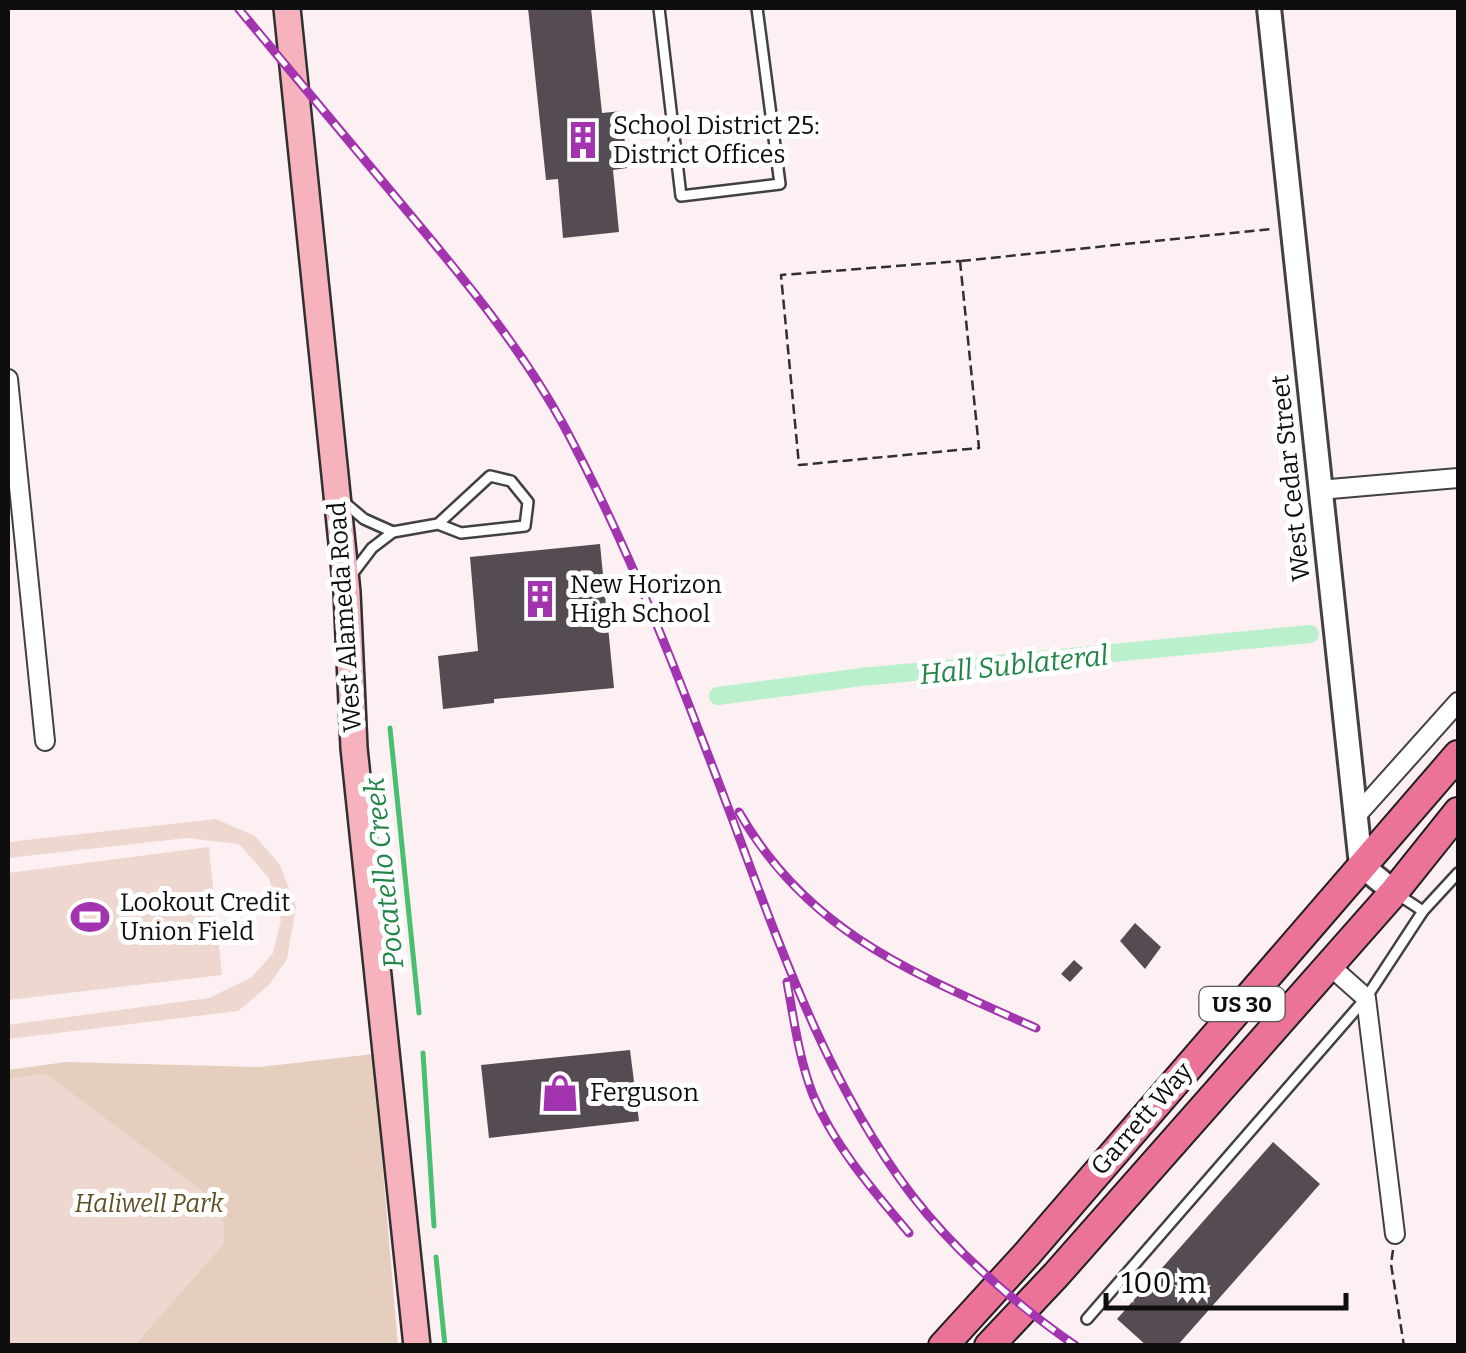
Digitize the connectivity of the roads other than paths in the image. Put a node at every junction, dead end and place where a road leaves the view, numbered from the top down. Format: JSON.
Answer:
{"nodes":[{"id":1,"x":287,"y":8,"type":"edge"},
{"id":2,"x":659,"y":8,"type":"edge"},
{"id":3,"x":758,"y":8,"type":"edge"},
{"id":4,"x":1269,"y":8,"type":"edge"},
{"id":5,"x":8,"y":379,"type":"edge"},
{"id":6,"x":1458,"y":478,"type":"edge"},
{"id":7,"x":1319,"y":490,"type":"junction"},
{"id":8,"x":337,"y":492,"type":"junction"},
{"id":9,"x":438,"y":524,"type":"junction"},
{"id":10,"x":394,"y":532,"type":"junction"},
{"id":11,"x":346,"y":583,"type":"junction"},
{"id":12,"x":1458,"y":702,"type":"edge"},
{"id":13,"x":45,"y":741,"type":"dead end"},
{"id":14,"x":1458,"y":756,"type":"edge"},
{"id":15,"x":1458,"y":812,"type":"edge"},
{"id":16,"x":1356,"y":817,"type":"junction"},
{"id":17,"x":1361,"y":864,"type":"junction"},
{"id":18,"x":1458,"y":873,"type":"edge"},
{"id":19,"x":1394,"y":892,"type":"junction"},
{"id":20,"x":1423,"y":912,"type":"junction"},
{"id":21,"x":1330,"y":966,"type":"junction"},
{"id":22,"x":1366,"y":998,"type":"junction"},
{"id":23,"x":1395,"y":1234,"type":"road end"},
{"id":24,"x":1087,"y":1319,"type":"dead end"},
{"id":25,"x":416,"y":1346,"type":"edge"},
{"id":26,"x":943,"y":1346,"type":"edge"},
{"id":27,"x":989,"y":1346,"type":"edge"}],
"edges":[{"from":1,"to":8,"type":"main road","name":"West Alameda Road"},
{"from":2,"to":3,"type":"lane"},
{"from":4,"to":7,"type":"street","name":"West Cedar Street"},
{"from":5,"to":13,"type":"street"},
{"from":6,"to":7,"type":"street"},
{"from":7,"to":16,"type":"street","name":"West Cedar Street"},
{"from":8,"to":10,"type":"lane"},
{"from":8,"to":11,"type":"main road","name":"West Alameda Road"},
{"from":9,"to":9,"type":"lane"},
{"from":9,"to":10,"type":"lane"},
{"from":10,"to":11,"type":"lane"},
{"from":11,"to":25,"type":"main road","name":"West Alameda Road"},
{"from":12,"to":16,"type":"street"},
{"from":14,"to":17,"type":"main road","name":"Garrett Way","number":"US 30"},
{"from":15,"to":19,"type":"main road","name":"Garrett Way","number":"US 30"},
{"from":16,"to":17,"type":"street","name":"West Cedar Street"},
{"from":17,"to":19,"type":"street"},
{"from":17,"to":26,"type":"main road","name":"Garrett Way","number":"US 30"},
{"from":18,"to":20,"type":"lane"},
{"from":19,"to":20,"type":"lane"},
{"from":19,"to":21,"type":"main road","name":"Garrett Way","number":"US 30"},
{"from":20,"to":22,"type":"lane"},
{"from":21,"to":22,"type":"street"},
{"from":21,"to":27,"type":"main road","name":"Garrett Way","number":"US 30"},
{"from":22,"to":23,"type":"street"},
{"from":22,"to":24,"type":"lane"}]}
